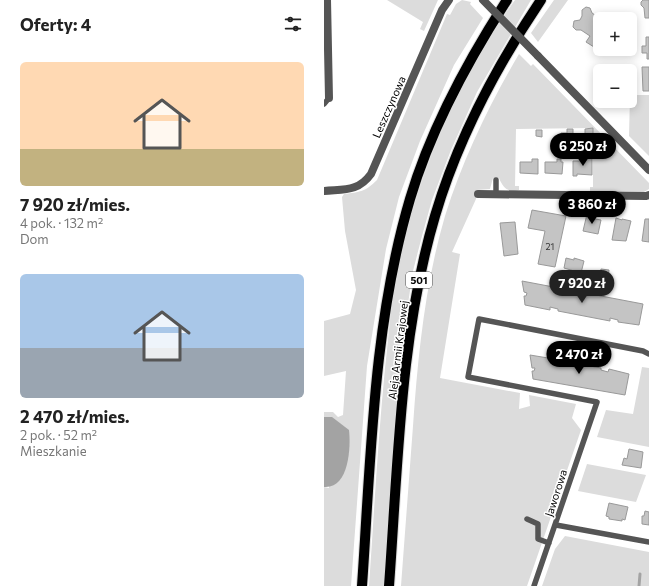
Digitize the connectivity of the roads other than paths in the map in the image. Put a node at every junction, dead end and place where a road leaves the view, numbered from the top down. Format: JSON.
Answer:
{"nodes":[{"id":1,"x":328,"y":0,"type":"edge"},
{"id":2,"x":449,"y":0,"type":"edge"},
{"id":3,"x":483,"y":0,"type":"edge"},
{"id":4,"x":507,"y":0,"type":"edge"},
{"id":5,"x":541,"y":0,"type":"edge"},
{"id":6,"x":326,"y":102,"type":"edge"},
{"id":7,"x":649,"y":170,"type":"edge"},
{"id":8,"x":496,"y":180,"type":"dead end"},
{"id":9,"x":324,"y":191,"type":"edge"},
{"id":10,"x":478,"y":194,"type":"dead end"},
{"id":11,"x":496,"y":194,"type":"junction"},
{"id":12,"x":649,"y":195,"type":"edge"},
{"id":13,"x":649,"y":354,"type":"edge"},
{"id":14,"x":527,"y":519,"type":"dead end"},
{"id":15,"x":556,"y":525,"type":"junction"},
{"id":16,"x":649,"y":542,"type":"edge"},
{"id":17,"x":549,"y":543,"type":"junction"},
{"id":18,"x":362,"y":586,"type":"edge"},
{"id":19,"x":389,"y":586,"type":"edge"},
{"id":20,"x":534,"y":586,"type":"edge"}],
"edges":[{"from":1,"to":6,"type":"street"},
{"from":2,"to":9,"type":"street","name":"Leszczynowa"},
{"from":3,"to":7,"type":"street","bridge":true},
{"from":4,"to":18,"type":"main road","name":"Aleja Armii Krajowej","number":"501"},
{"from":5,"to":19,"type":"main road","name":"Aleja Armii Krajowej","number":"501"},
{"from":8,"to":11,"type":"lane"},
{"from":10,"to":11,"type":"street"},
{"from":11,"to":12,"type":"street"},
{"from":13,"to":15,"type":"lane","name":"Jaworowa"},
{"from":14,"to":17,"type":"lane"},
{"from":15,"to":16,"type":"lane","name":"Jaworowa"},
{"from":15,"to":17,"type":"lane"},
{"from":17,"to":20,"type":"lane"}]}
